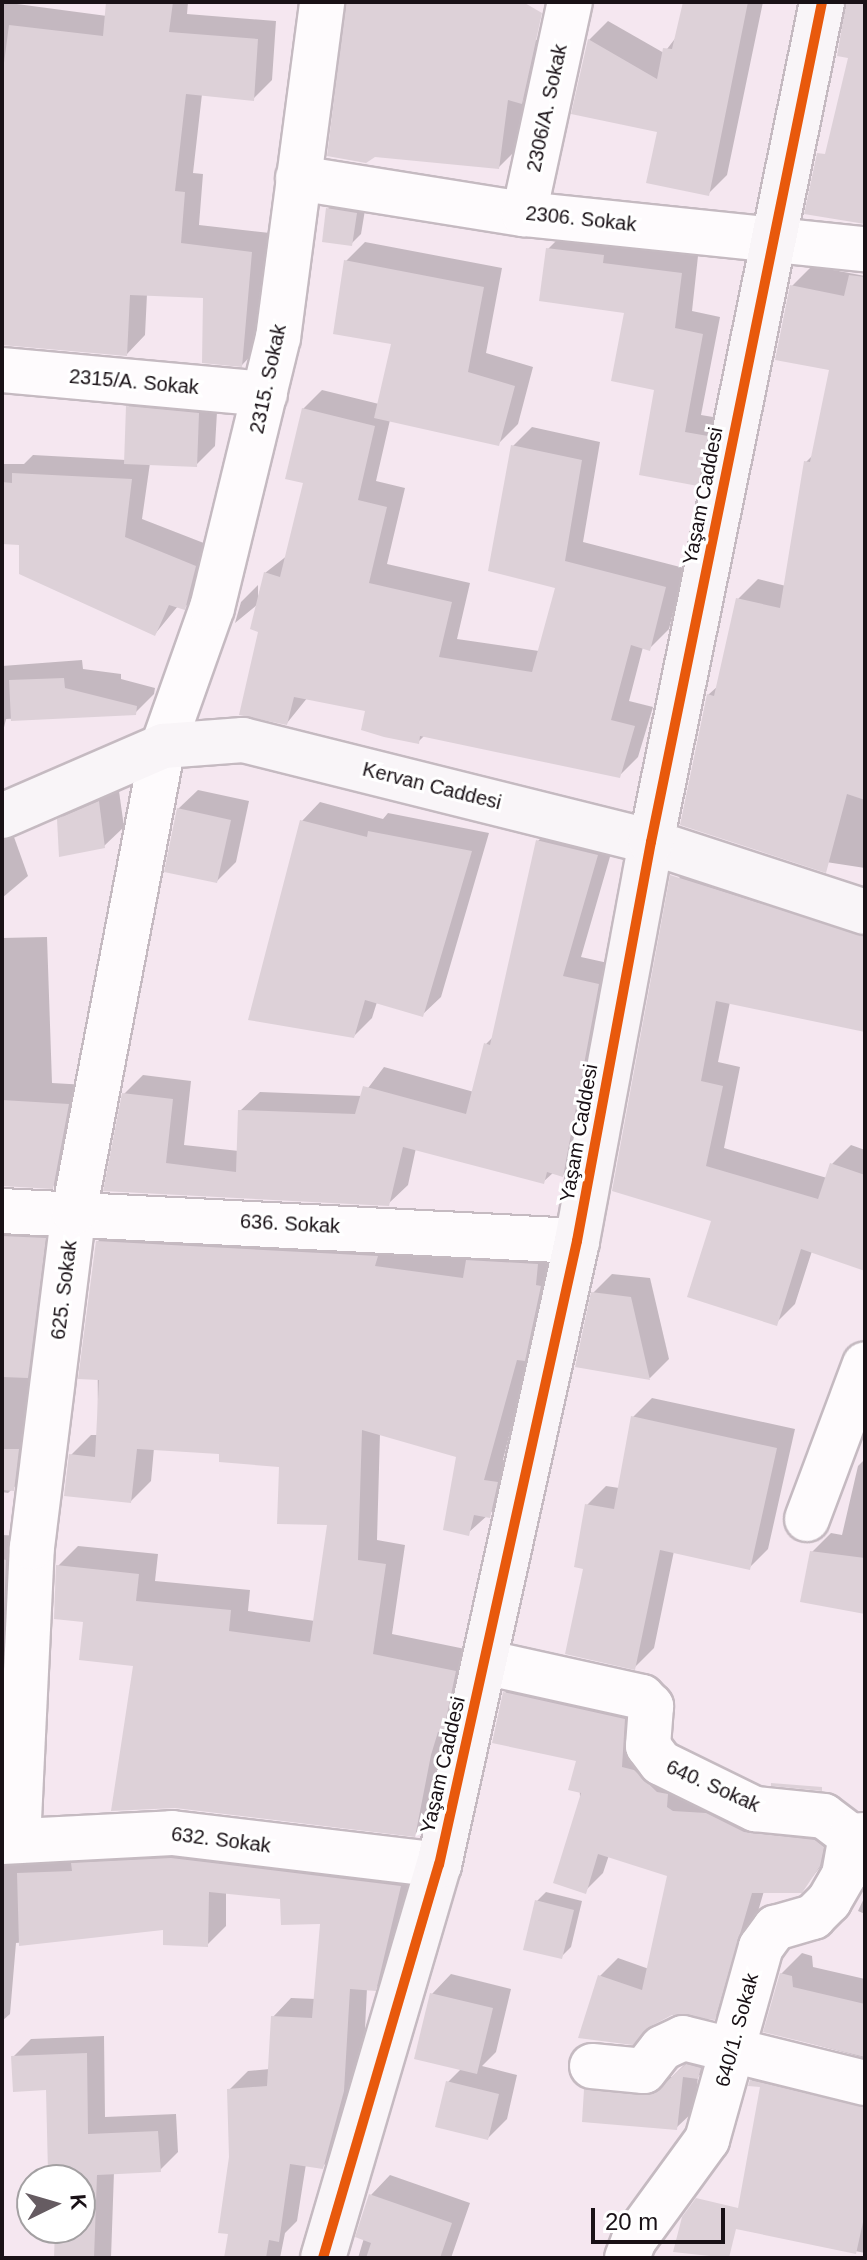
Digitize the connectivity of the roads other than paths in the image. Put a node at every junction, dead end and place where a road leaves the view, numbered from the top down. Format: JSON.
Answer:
{"nodes":[{"id":1,"x":322,"y":2,"type":"edge"},
{"id":2,"x":570,"y":2,"type":"edge"},
{"id":3,"x":822,"y":2,"type":"edge"},
{"id":4,"x":298,"y":178,"type":"junction"},
{"id":5,"x":524,"y":214,"type":"junction"},
{"id":6,"x":774,"y":238,"type":"junction"},
{"id":7,"x":865,"y":249,"type":"edge"},
{"id":8,"x":2,"y":370,"type":"edge"},
{"id":9,"x":265,"y":394,"type":"junction"},
{"id":10,"x":163,"y":746,"type":"junction"},
{"id":11,"x":2,"y":816,"type":"edge"},
{"id":12,"x":651,"y":842,"type":"junction"},
{"id":13,"x":865,"y":912,"type":"edge"},
{"id":14,"x":2,"y":1211,"type":"edge"},
{"id":15,"x":74,"y":1212,"type":"junction"},
{"id":16,"x":577,"y":1241,"type":"junction"},
{"id":17,"x":865,"y":1364,"type":"edge"},
{"id":18,"x":807,"y":1519,"type":"dead end"},
{"id":19,"x":17,"y":1547,"type":"edge"},
{"id":20,"x":484,"y":1662,"type":"junction"},
{"id":21,"x":858,"y":1836,"type":"edge"},
{"id":22,"x":10,"y":1841,"type":"edge"},
{"id":23,"x":439,"y":1865,"type":"junction"},
{"id":24,"x":731,"y":2049,"type":"junction"},
{"id":25,"x":592,"y":2066,"type":"dead end"},
{"id":26,"x":865,"y":2083,"type":"edge"},
{"id":27,"x":323,"y":2258,"type":"edge"},
{"id":28,"x":627,"y":2258,"type":"edge"}],
"edges":[{"from":1,"to":4,"type":"street","name":"2315. Sokak"},
{"from":2,"to":5,"type":"street","name":"2306/A. Sokak"},
{"from":3,"to":6,"type":"street","name":"Yaşam Caddesi"},
{"from":4,"to":5,"type":"street","name":"2306. Sokak"},
{"from":4,"to":9,"type":"street","name":"2315. Sokak"},
{"from":5,"to":6,"type":"street","name":"2306. Sokak"},
{"from":6,"to":7,"type":"street","name":"2306. Sokak"},
{"from":6,"to":12,"type":"street","name":"Yaşam Caddesi"},
{"from":8,"to":9,"type":"street","name":"2315/A. Sokak"},
{"from":9,"to":10,"type":"street","name":"2315. Sokak"},
{"from":10,"to":11,"type":"street","name":"Kervan Caddesi"},
{"from":10,"to":12,"type":"street","name":"Kervan Caddesi"},
{"from":10,"to":15,"type":"street","name":"625. Sokak"},
{"from":12,"to":13,"type":"street","name":"Kervan Caddesi"},
{"from":12,"to":16,"type":"street","name":"Yaşam Caddesi"},
{"from":14,"to":15,"type":"street","name":"636. Sokak"},
{"from":15,"to":16,"type":"street","name":"636. Sokak"},
{"from":15,"to":19,"type":"street","name":"625. Sokak"},
{"from":16,"to":20,"type":"street","name":"Yaşam Caddesi"},
{"from":17,"to":18,"type":"street"},
{"from":19,"to":22,"type":"street","name":"625. Sokak"},
{"from":20,"to":21,"type":"street","name":"640. Sokak"},
{"from":20,"to":23,"type":"street","name":"Yaşam Caddesi"},
{"from":21,"to":24,"type":"street","name":"640/1. Sokak"},
{"from":22,"to":23,"type":"street","name":"632. Sokak"},
{"from":23,"to":27,"type":"street","name":"Yaşam Caddesi"},
{"from":24,"to":25,"type":"street"},
{"from":24,"to":26,"type":"street"},
{"from":24,"to":28,"type":"street","name":"640/1. Sokak"}]}
